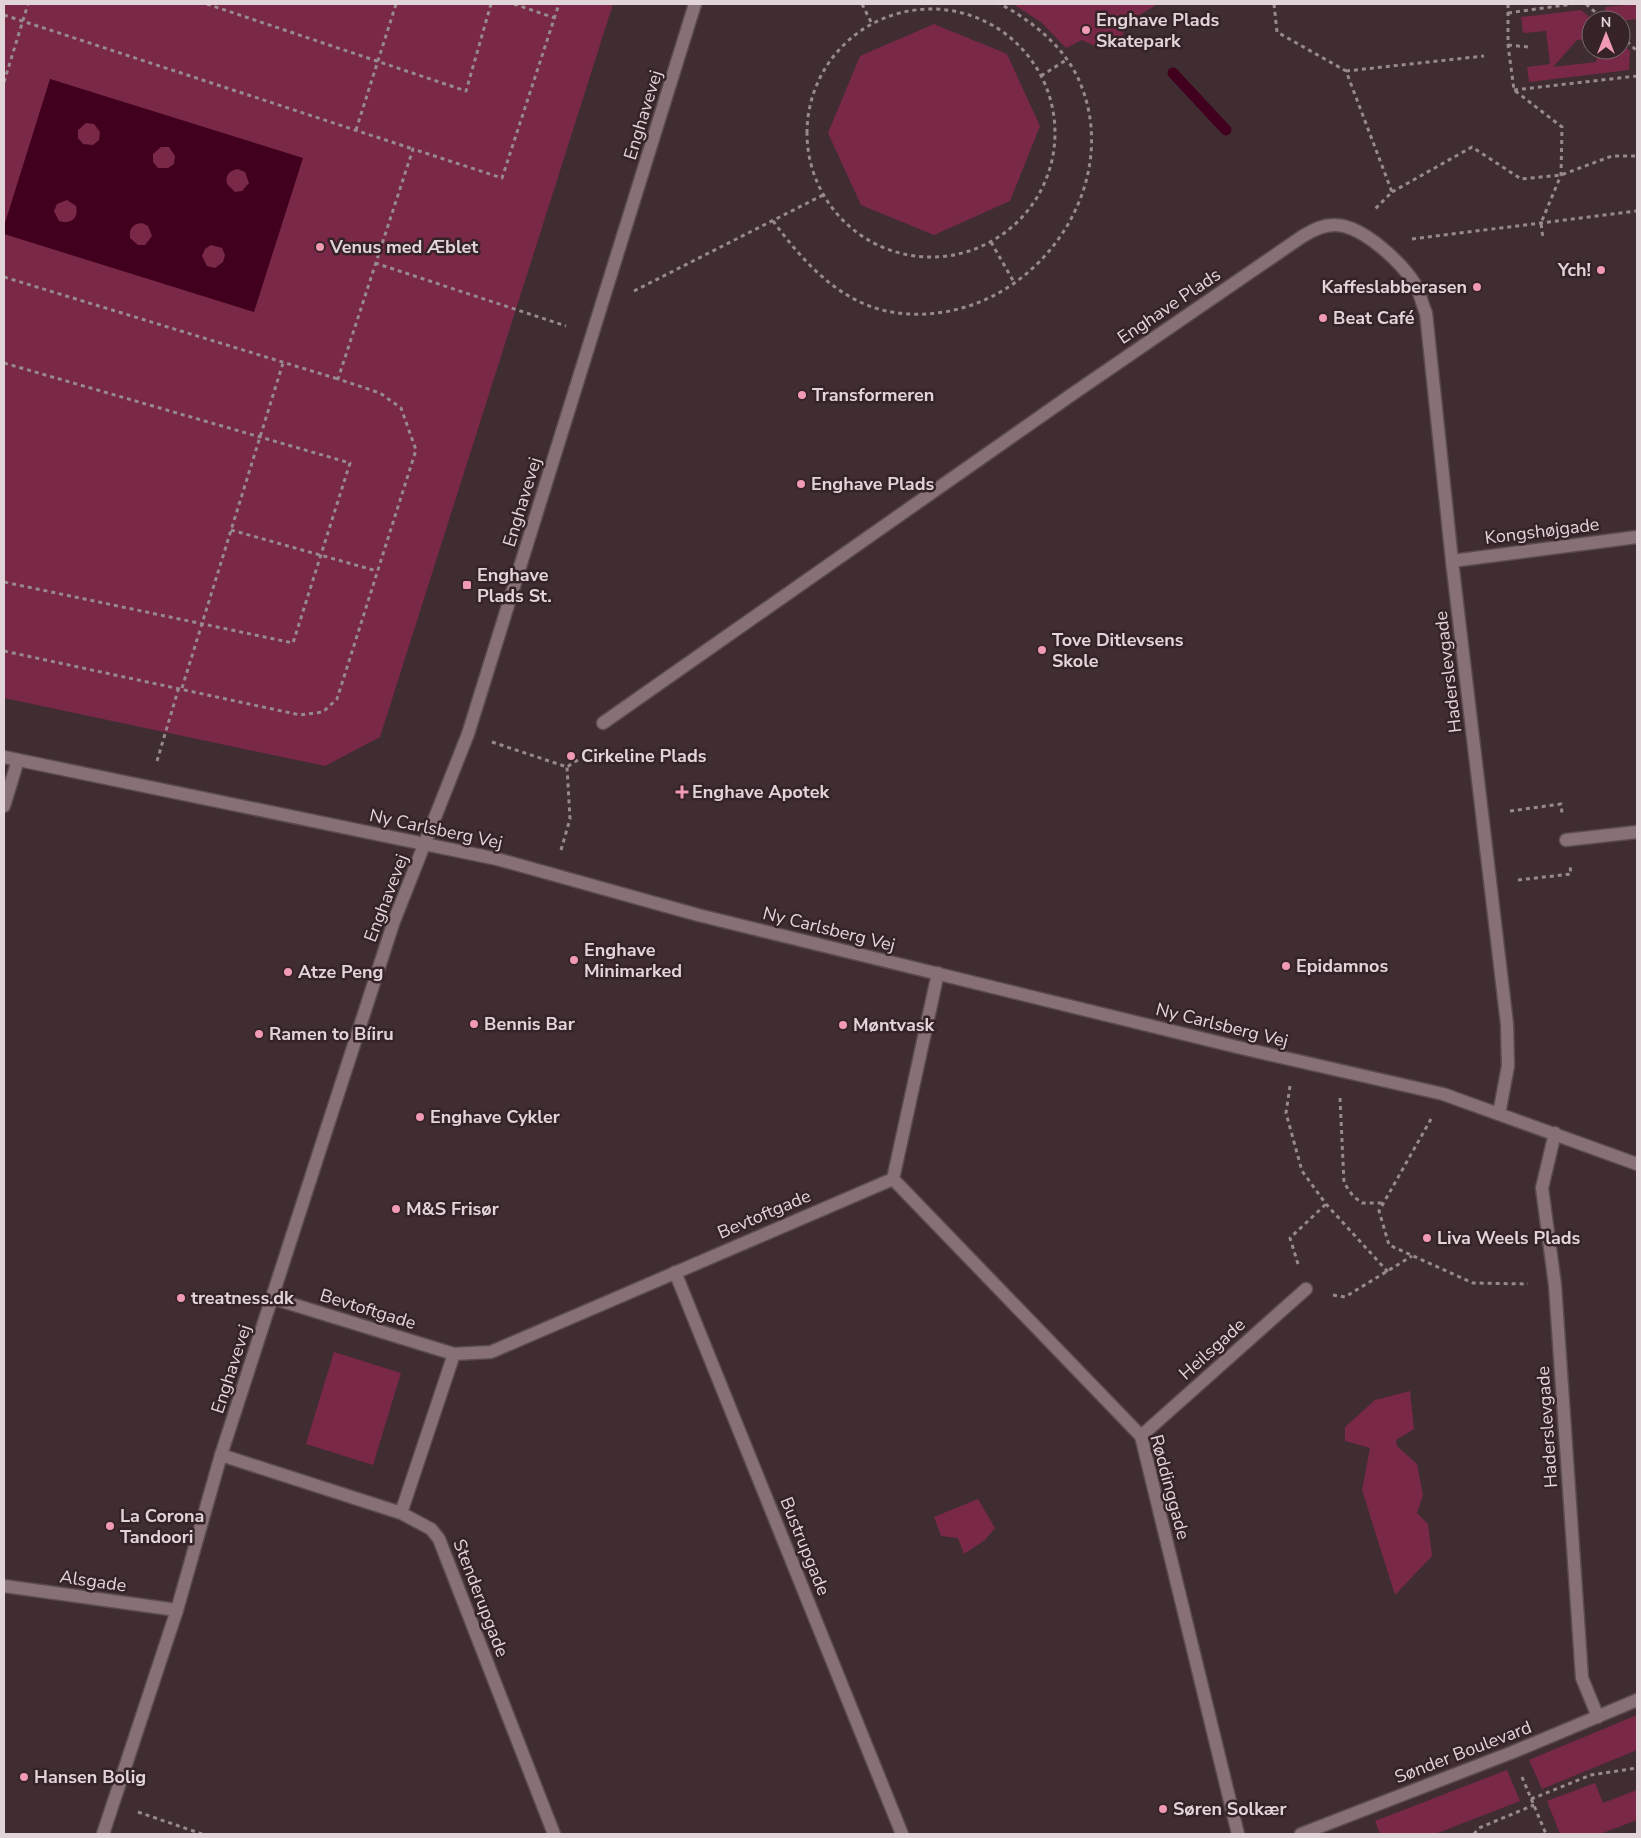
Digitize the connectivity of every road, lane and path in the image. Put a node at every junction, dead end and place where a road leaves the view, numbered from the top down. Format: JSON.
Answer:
{"nodes":[{"id":1,"x":28,"y":4,"type":"edge"},
{"id":2,"x":207,"y":4,"type":"edge"},
{"id":3,"x":396,"y":4,"type":"edge"},
{"id":4,"x":491,"y":4,"type":"edge"},
{"id":5,"x":514,"y":4,"type":"edge"},
{"id":6,"x":559,"y":4,"type":"edge"},
{"id":7,"x":695,"y":4,"type":"edge"},
{"id":8,"x":862,"y":4,"type":"edge"},
{"id":9,"x":1000,"y":4,"type":"edge"},
{"id":10,"x":1274,"y":4,"type":"edge"},
{"id":11,"x":1508,"y":4,"type":"edge"},
{"id":12,"x":1572,"y":4,"type":"edge"},
{"id":13,"x":1508,"y":13,"type":"junction"},
{"id":14,"x":4,"y":15,"type":"edge"},
{"id":15,"x":555,"y":18,"type":"junction"},
{"id":16,"x":22,"y":21,"type":"junction"},
{"id":17,"x":872,"y":24,"type":"junction"},
{"id":18,"x":1508,"y":45,"type":"junction"},
{"id":19,"x":1529,"y":47,"type":"dead end"},
{"id":20,"x":1484,"y":56,"type":"dead end"},
{"id":21,"x":1066,"y":60,"type":"junction"},
{"id":22,"x":378,"y":62,"type":"junction"},
{"id":23,"x":1346,"y":71,"type":"junction"},
{"id":24,"x":1041,"y":76,"type":"junction"},
{"id":25,"x":1637,"y":76,"type":"edge"},
{"id":26,"x":4,"y":82,"type":"edge"},
{"id":27,"x":1514,"y":90,"type":"junction"},
{"id":28,"x":356,"y":130,"type":"junction"},
{"id":29,"x":413,"y":149,"type":"junction"},
{"id":30,"x":1637,"y":156,"type":"edge"},
{"id":31,"x":1561,"y":176,"type":"junction"},
{"id":32,"x":1392,"y":192,"type":"junction"},
{"id":33,"x":824,"y":195,"type":"junction"},
{"id":34,"x":1637,"y":211,"type":"edge"},
{"id":35,"x":773,"y":221,"type":"junction"},
{"id":36,"x":1541,"y":223,"type":"junction"},
{"id":37,"x":1353,"y":230,"type":"junction"},
{"id":38,"x":1543,"y":239,"type":"dead end"},
{"id":39,"x":991,"y":242,"type":"junction"},
{"id":40,"x":1375,"y":244,"type":"junction"},
{"id":41,"x":375,"y":262,"type":"junction"},
{"id":42,"x":4,"y":277,"type":"edge"},
{"id":43,"x":1015,"y":284,"type":"junction"},
{"id":44,"x":600,"y":308,"type":"junction"},
{"id":45,"x":593,"y":335,"type":"junction"},
{"id":46,"x":4,"y":363,"type":"edge"},
{"id":47,"x":283,"y":363,"type":"junction"},
{"id":48,"x":338,"y":379,"type":"junction"},
{"id":49,"x":260,"y":438,"type":"junction"},
{"id":50,"x":231,"y":530,"type":"junction"},
{"id":51,"x":1637,"y":537,"type":"edge"},
{"id":52,"x":322,"y":555,"type":"junction"},
{"id":53,"x":1452,"y":561,"type":"junction"},
{"id":54,"x":377,"y":571,"type":"junction"},
{"id":55,"x":4,"y":582,"type":"edge"},
{"id":56,"x":200,"y":624,"type":"junction"},
{"id":57,"x":4,"y":651,"type":"edge"},
{"id":58,"x":180,"y":688,"type":"junction"},
{"id":59,"x":603,"y":723,"type":"joint"},
{"id":60,"x":468,"y":734,"type":"junction"},
{"id":61,"x":4,"y":758,"type":"edge"},
{"id":62,"x":18,"y":760,"type":"junction"},
{"id":63,"x":567,"y":767,"type":"junction"},
{"id":64,"x":149,"y":787,"type":"junction"},
{"id":65,"x":4,"y":806,"type":"edge"},
{"id":66,"x":1482,"y":815,"type":"junction"},
{"id":67,"x":1637,"y":832,"type":"edge"},
{"id":68,"x":1566,"y":840,"type":"junction"},
{"id":69,"x":424,"y":845,"type":"junction"},
{"id":70,"x":554,"y":875,"type":"junction"},
{"id":71,"x":1490,"y":884,"type":"junction"},
{"id":72,"x":938,"y":973,"type":"junction"},
{"id":73,"x":1289,"y":1090,"type":"dead end"},
{"id":74,"x":1340,"y":1102,"type":"dead end"},
{"id":75,"x":1499,"y":1114,"type":"junction"},
{"id":76,"x":1429,"y":1122,"type":"dead end"},
{"id":77,"x":1555,"y":1134,"type":"junction"},
{"id":78,"x":1637,"y":1164,"type":"edge"},
{"id":79,"x":893,"y":1179,"type":"junction"},
{"id":80,"x":1384,"y":1203,"type":"junction"},
{"id":81,"x":1326,"y":1204,"type":"junction"},
{"id":82,"x":1290,"y":1238,"type":"dead end"},
{"id":83,"x":1413,"y":1256,"type":"junction"},
{"id":84,"x":675,"y":1272,"type":"junction"},
{"id":85,"x":1388,"y":1272,"type":"junction"},
{"id":86,"x":1555,"y":1285,"type":"junction"},
{"id":87,"x":1306,"y":1289,"type":"joint"},
{"id":88,"x":272,"y":1298,"type":"junction"},
{"id":89,"x":454,"y":1354,"type":"junction"},
{"id":90,"x":1141,"y":1436,"type":"junction"},
{"id":91,"x":221,"y":1455,"type":"junction"},
{"id":92,"x":401,"y":1513,"type":"junction"},
{"id":93,"x":4,"y":1586,"type":"edge"},
{"id":94,"x":176,"y":1610,"type":"junction"},
{"id":95,"x":1637,"y":1700,"type":"edge"},
{"id":96,"x":1598,"y":1717,"type":"junction"},
{"id":97,"x":1512,"y":1752,"type":"junction"},
{"id":98,"x":1637,"y":1768,"type":"edge"},
{"id":99,"x":1531,"y":1799,"type":"junction"},
{"id":100,"x":113,"y":1804,"type":"junction"},
{"id":101,"x":1534,"y":1806,"type":"junction"},
{"id":102,"x":103,"y":1834,"type":"edge"},
{"id":103,"x":202,"y":1834,"type":"edge"},
{"id":104,"x":554,"y":1834,"type":"edge"},
{"id":105,"x":902,"y":1834,"type":"edge"},
{"id":106,"x":1238,"y":1834,"type":"edge"},
{"id":107,"x":1301,"y":1834,"type":"edge"},
{"id":108,"x":1474,"y":1834,"type":"edge"},
{"id":109,"x":1546,"y":1834,"type":"edge"}],
"edges":[{"from":1,"to":16,"type":"path"},
{"from":2,"to":22,"type":"path"},
{"from":3,"to":22,"type":"path"},
{"from":4,"to":22,"type":"path"},
{"from":5,"to":15,"type":"path"},
{"from":6,"to":15,"type":"path"},
{"from":7,"to":44,"type":"street","name":"Enghavevej"},
{"from":8,"to":17,"type":"path"},
{"from":9,"to":21,"type":"path"},
{"from":10,"to":23,"type":"path"},
{"from":11,"to":13,"type":"path"},
{"from":12,"to":13,"type":"path"},
{"from":13,"to":18,"type":"path"},
{"from":14,"to":16,"type":"path"},
{"from":15,"to":29,"type":"path"},
{"from":16,"to":26,"type":"path"},
{"from":16,"to":28,"type":"path"},
{"from":17,"to":24,"type":"path"},
{"from":17,"to":33,"type":"path"},
{"from":18,"to":19,"type":"path"},
{"from":18,"to":27,"type":"path"},
{"from":20,"to":23,"type":"path"},
{"from":21,"to":24,"type":"path"},
{"from":21,"to":43,"type":"path"},
{"from":22,"to":28,"type":"path"},
{"from":23,"to":32,"type":"path"},
{"from":24,"to":39,"type":"path"},
{"from":25,"to":27,"type":"path"},
{"from":27,"to":31,"type":"path"},
{"from":28,"to":29,"type":"path"},
{"from":29,"to":41,"type":"path"},
{"from":30,"to":31,"type":"path"},
{"from":31,"to":32,"type":"path"},
{"from":31,"to":36,"type":"path"},
{"from":32,"to":37,"type":"path"},
{"from":33,"to":35,"type":"path"},
{"from":33,"to":39,"type":"path"},
{"from":34,"to":36,"type":"path"},
{"from":35,"to":43,"type":"path"},
{"from":35,"to":44,"type":"path"},
{"from":36,"to":38,"type":"path"},
{"from":36,"to":40,"type":"path"},
{"from":37,"to":40,"type":"street","name":"Enghave Plads"},
{"from":37,"to":59,"type":"street","name":"Enghave Plads"},
{"from":39,"to":43,"type":"path"},
{"from":40,"to":53,"type":"street","name":"Haderslevgade"},
{"from":41,"to":45,"type":"path"},
{"from":41,"to":48,"type":"path"},
{"from":42,"to":47,"type":"path"},
{"from":44,"to":45,"type":"street","name":"Enghavevej"},
{"from":45,"to":60,"type":"street","name":"Enghavevej"},
{"from":46,"to":49,"type":"path"},
{"from":47,"to":48,"type":"path"},
{"from":47,"to":49,"type":"path"},
{"from":48,"to":54,"type":"path"},
{"from":49,"to":50,"type":"path"},
{"from":49,"to":52,"type":"path"},
{"from":50,"to":52,"type":"path"},
{"from":50,"to":56,"type":"path"},
{"from":51,"to":53,"type":"street","name":"Kongshøjgade"},
{"from":52,"to":54,"type":"path"},
{"from":52,"to":56,"type":"path"},
{"from":53,"to":66,"type":"street","name":"Haderslevgade"},
{"from":54,"to":58,"type":"path"},
{"from":55,"to":56,"type":"path"},
{"from":56,"to":58,"type":"path"},
{"from":57,"to":58,"type":"path"},
{"from":58,"to":64,"type":"path"},
{"from":59,"to":63,"type":"path"},
{"from":60,"to":63,"type":"path"},
{"from":60,"to":69,"type":"street","name":"Enghavevej"},
{"from":61,"to":62,"type":"street","name":"Ny Carlsberg Vej"},
{"from":62,"to":64,"type":"street","name":"Ny Carlsberg Vej"},
{"from":62,"to":65,"type":"street"},
{"from":63,"to":70,"type":"path"},
{"from":64,"to":69,"type":"street","name":"Ny Carlsberg Vej"},
{"from":66,"to":68,"type":"path"},
{"from":66,"to":71,"type":"street","name":"Haderslevgade"},
{"from":67,"to":68,"type":"street"},
{"from":68,"to":71,"type":"path"},
{"from":69,"to":70,"type":"street","name":"Ny Carlsberg Vej"},
{"from":69,"to":88,"type":"street","name":"Enghavevej"},
{"from":70,"to":72,"type":"street","name":"Ny Carlsberg Vej"},
{"from":71,"to":75,"type":"street","name":"Haderslevgade"},
{"from":72,"to":75,"type":"street","name":"Ny Carlsberg Vej"},
{"from":72,"to":79,"type":"street"},
{"from":73,"to":81,"type":"path"},
{"from":74,"to":80,"type":"path"},
{"from":75,"to":77,"type":"street","name":"Ny Carlsberg Vej"},
{"from":76,"to":80,"type":"path"},
{"from":77,"to":78,"type":"street","name":"Ny Carlsberg Vej"},
{"from":77,"to":86,"type":"street","name":"Haderslevgade"},
{"from":79,"to":84,"type":"street","name":"Bevtoftgade"},
{"from":79,"to":90,"type":"street","name":"Røddinggade"},
{"from":80,"to":83,"type":"path"},
{"from":81,"to":82,"type":"path"},
{"from":81,"to":85,"type":"path"},
{"from":83,"to":85,"type":"path"},
{"from":83,"to":86,"type":"path"},
{"from":84,"to":89,"type":"street","name":"Bevtoftgade"},
{"from":84,"to":105,"type":"street","name":"Bustrupgade"},
{"from":85,"to":87,"type":"path"},
{"from":86,"to":96,"type":"street","name":"Haderslevgade"},
{"from":87,"to":90,"type":"street","name":"Heilsgade"},
{"from":88,"to":89,"type":"street","name":"Bevtoftgade"},
{"from":88,"to":91,"type":"street","name":"Enghavevej"},
{"from":89,"to":92,"type":"street"},
{"from":90,"to":106,"type":"street","name":"Røddinggade"},
{"from":91,"to":92,"type":"street","name":"Stenderupgade"},
{"from":91,"to":94,"type":"street","name":"Enghavevej"},
{"from":92,"to":104,"type":"street","name":"Stenderupgade"},
{"from":93,"to":94,"type":"street","name":"Alsgade"},
{"from":94,"to":100,"type":"street","name":"Enghavevej"},
{"from":95,"to":96,"type":"street","name":"Sønder Boulevard"},
{"from":96,"to":97,"type":"street","name":"Sønder Boulevard"},
{"from":97,"to":99,"type":"path"},
{"from":97,"to":107,"type":"street","name":"Sønder Boulevard"},
{"from":98,"to":99,"type":"path"},
{"from":99,"to":101,"type":"path"},
{"from":100,"to":102,"type":"street","name":"Enghavevej"},
{"from":100,"to":103,"type":"path"},
{"from":101,"to":108,"type":"path"},
{"from":101,"to":109,"type":"path"}]}
